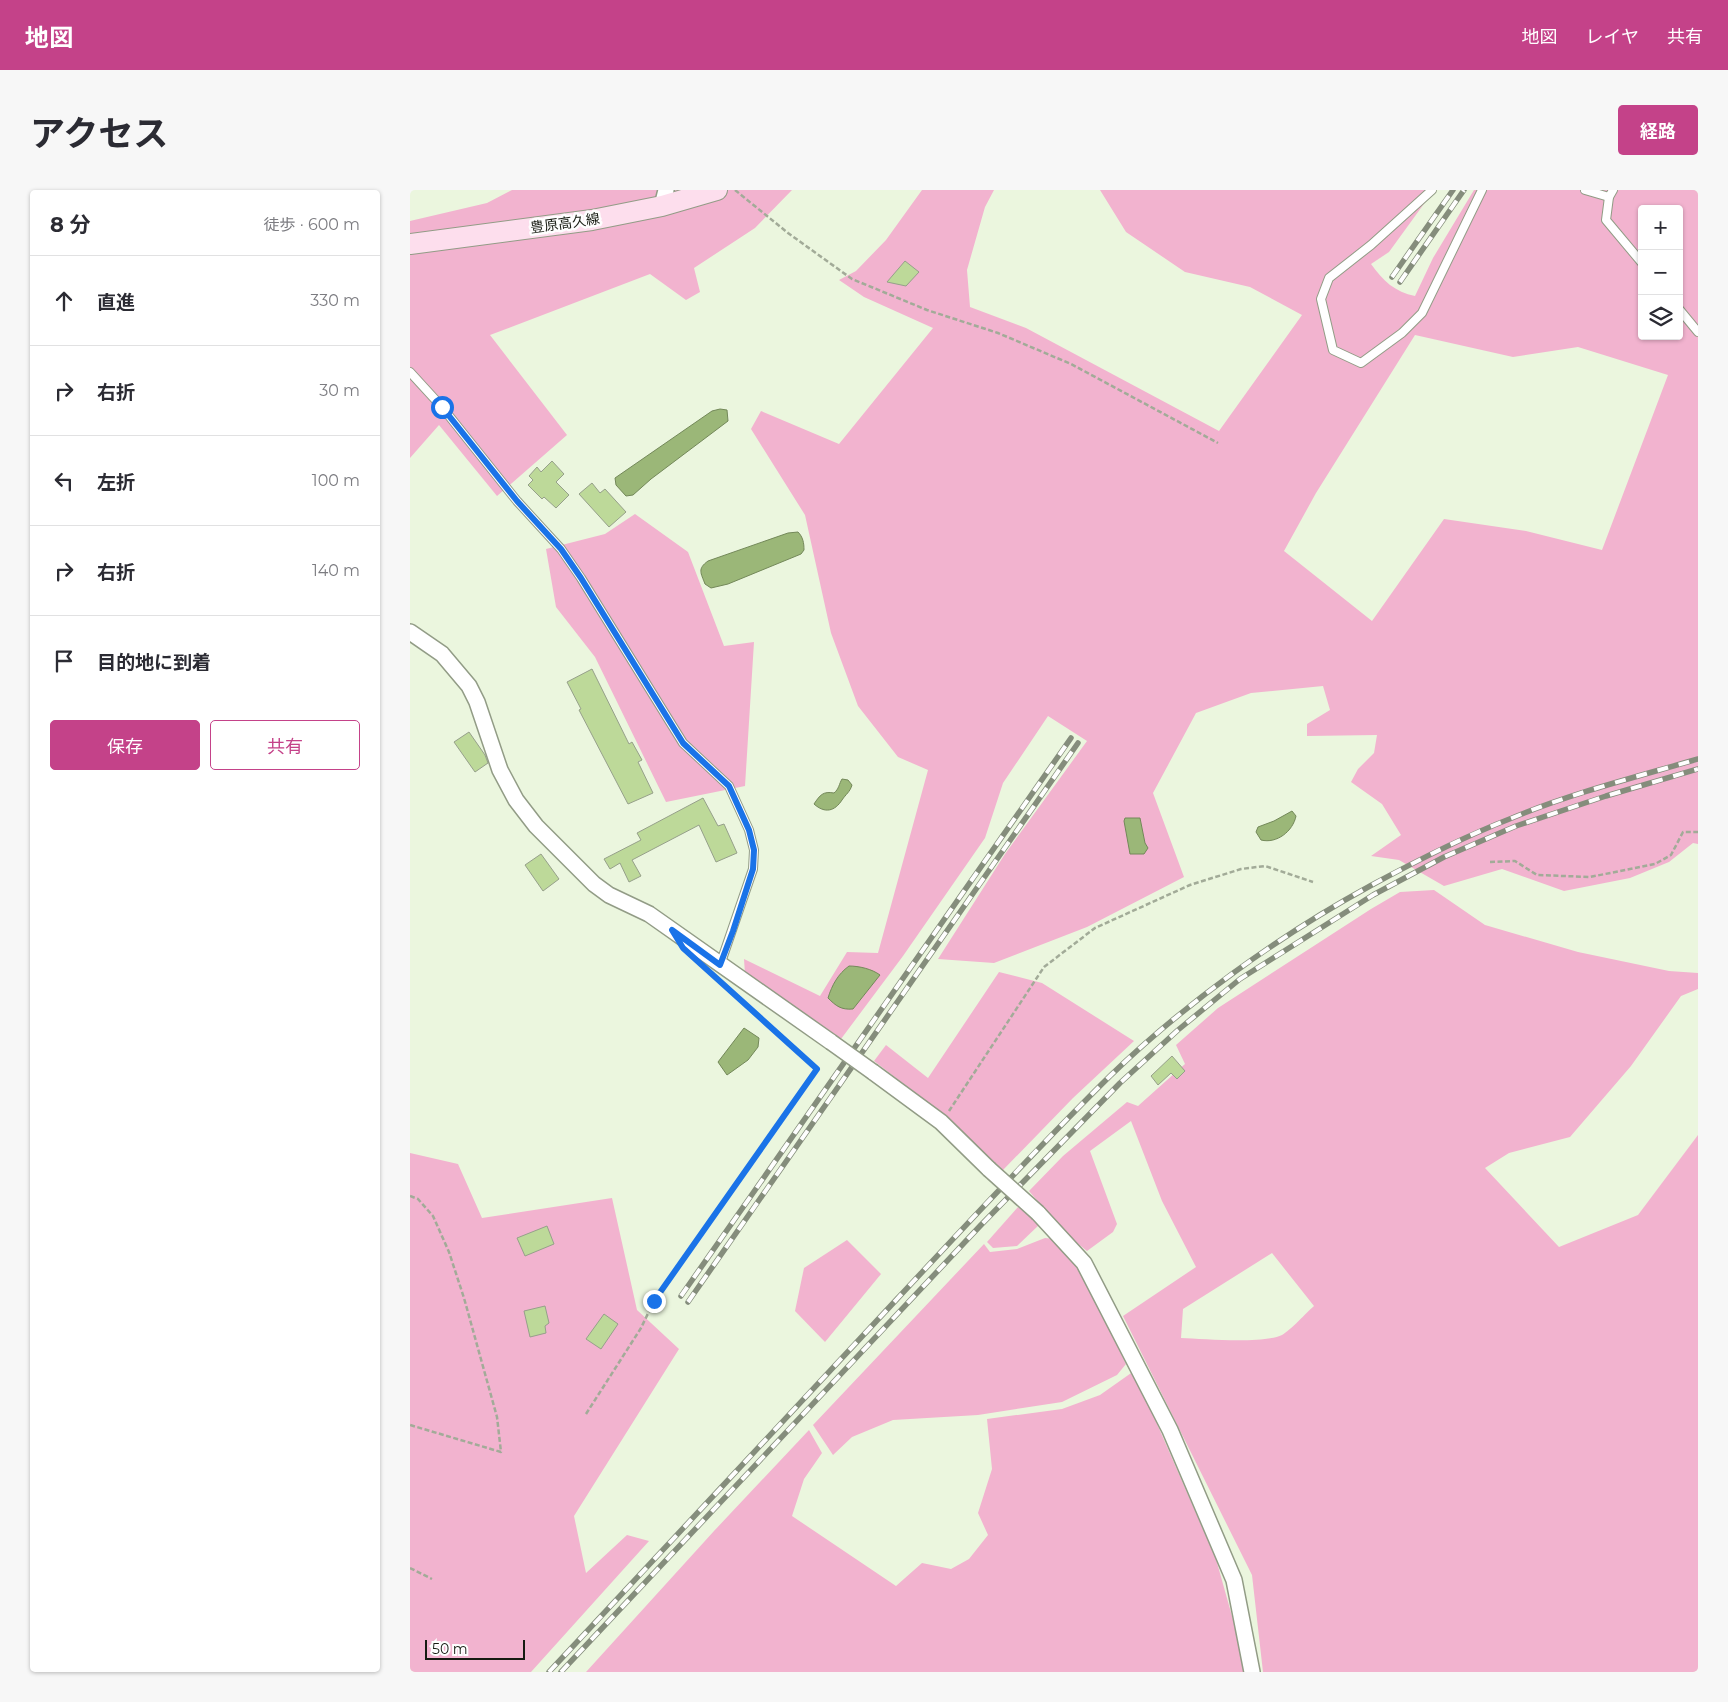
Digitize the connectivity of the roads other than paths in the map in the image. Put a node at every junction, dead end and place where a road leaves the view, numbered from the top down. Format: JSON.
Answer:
{"nodes":[{"id":1,"x":717,"y":190,"type":"edge"},
{"id":2,"x":1432,"y":190,"type":"edge"},
{"id":3,"x":1482,"y":190,"type":"edge"},
{"id":4,"x":1585,"y":190,"type":"edge"},
{"id":5,"x":1613,"y":190,"type":"edge"},
{"id":6,"x":1609,"y":197,"type":"junction"},
{"id":7,"x":664,"y":198,"type":"edge"},
{"id":8,"x":410,"y":244,"type":"edge"},
{"id":9,"x":1638,"y":258,"type":"edge"},
{"id":10,"x":1683,"y":315,"type":"edge"},
{"id":11,"x":1698,"y":332,"type":"edge"},
{"id":12,"x":410,"y":372,"type":"edge"},
{"id":13,"x":410,"y":632,"type":"edge"},
{"id":14,"x":720,"y":965,"type":"junction"},
{"id":15,"x":1252,"y":1672,"type":"edge"}],
"edges":[{"from":1,"to":7,"type":"main road","name":"豊原高久線"},
{"from":2,"to":3,"type":"lane"},
{"from":4,"to":6,"type":"lane"},
{"from":5,"to":6,"type":"lane"},
{"from":6,"to":9,"type":"lane"},
{"from":7,"to":8,"type":"main road","name":"豊原高久線"},
{"from":10,"to":11,"type":"lane"},
{"from":12,"to":14,"type":"lane"},
{"from":13,"to":14,"type":"street"},
{"from":14,"to":15,"type":"street","bridge":true}]}
